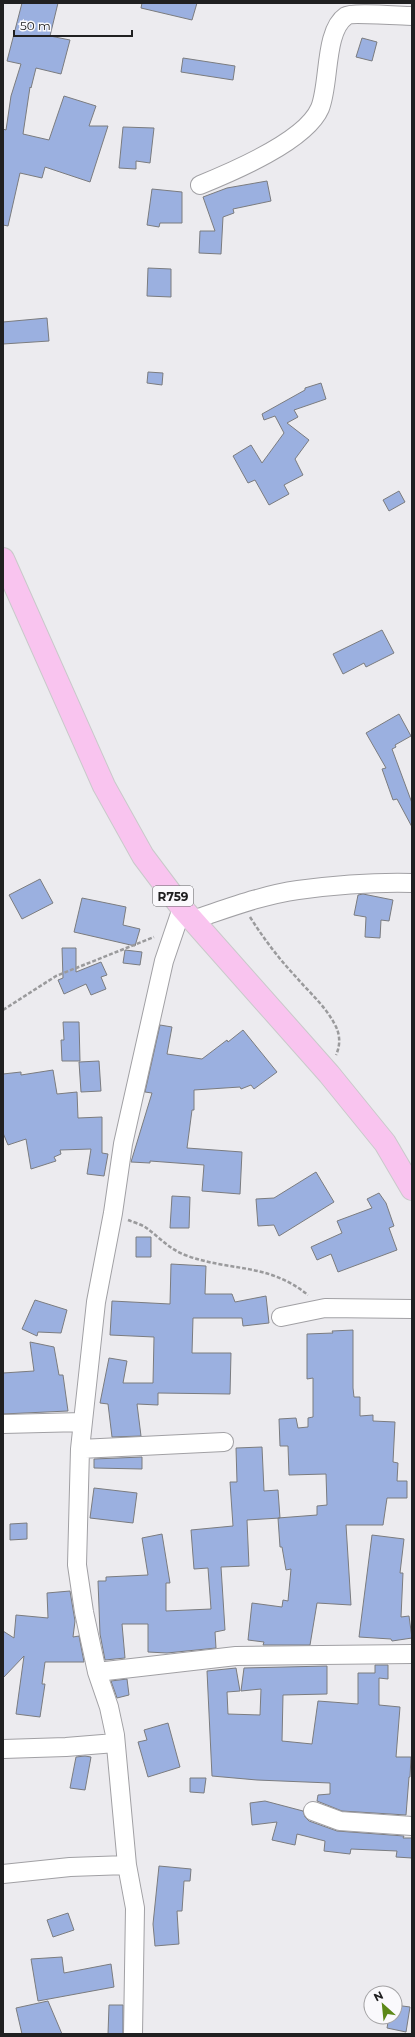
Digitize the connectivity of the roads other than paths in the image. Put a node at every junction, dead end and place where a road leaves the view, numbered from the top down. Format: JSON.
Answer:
{"nodes":[{"id":1,"x":412,"y":16,"type":"edge"},
{"id":2,"x":200,"y":185,"type":"dead end"},
{"id":3,"x":3,"y":559,"type":"edge"},
{"id":4,"x":412,"y":883,"type":"edge"},
{"id":5,"x":183,"y":919,"type":"junction"},
{"id":6,"x":412,"y":1189,"type":"edge"},
{"id":7,"x":412,"y":1308,"type":"edge"},
{"id":8,"x":281,"y":1318,"type":"dead end"},
{"id":9,"x":83,"y":1422,"type":"junction"},
{"id":10,"x":3,"y":1424,"type":"edge"},
{"id":11,"x":224,"y":1442,"type":"dead end"},
{"id":12,"x":80,"y":1449,"type":"junction"},
{"id":13,"x":412,"y":1654,"type":"edge"},
{"id":14,"x":97,"y":1672,"type":"junction"},
{"id":15,"x":115,"y":1743,"type":"junction"},
{"id":16,"x":3,"y":1749,"type":"edge"},
{"id":17,"x":313,"y":1811,"type":"dead end"},
{"id":18,"x":412,"y":1826,"type":"edge"},
{"id":19,"x":127,"y":1865,"type":"junction"},
{"id":20,"x":3,"y":1874,"type":"edge"},
{"id":21,"x":133,"y":2034,"type":"edge"}],
"edges":[{"from":1,"to":2,"type":"street"},
{"from":3,"to":5,"type":"main road","number":"R759"},
{"from":4,"to":5,"type":"street"},
{"from":5,"to":6,"type":"main road","number":"R759"},
{"from":5,"to":9,"type":"street"},
{"from":7,"to":8,"type":"street"},
{"from":9,"to":10,"type":"street"},
{"from":9,"to":12,"type":"street"},
{"from":11,"to":12,"type":"street"},
{"from":12,"to":14,"type":"street"},
{"from":13,"to":14,"type":"street"},
{"from":14,"to":15,"type":"street"},
{"from":15,"to":16,"type":"street"},
{"from":15,"to":19,"type":"street"},
{"from":17,"to":18,"type":"street"},
{"from":19,"to":20,"type":"street"},
{"from":19,"to":21,"type":"street"}]}
